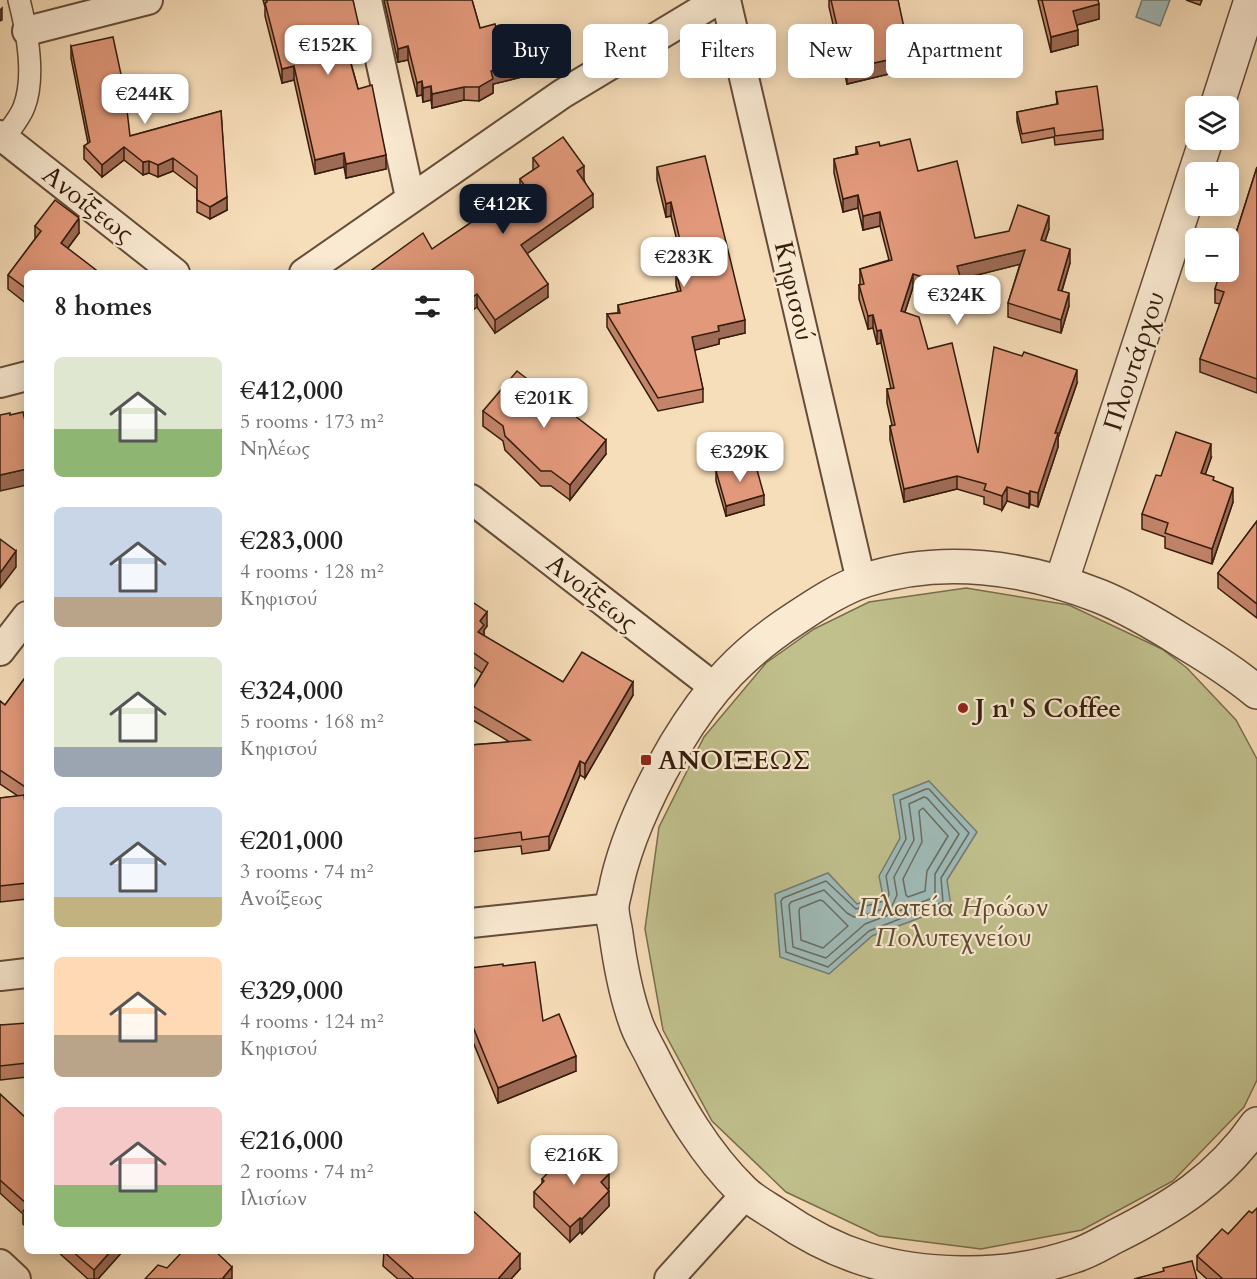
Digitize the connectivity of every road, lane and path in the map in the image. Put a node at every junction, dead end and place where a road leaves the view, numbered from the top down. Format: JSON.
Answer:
{"nodes":[{"id":1,"x":19,"y":0,"type":"edge"},
{"id":2,"x":148,"y":0,"type":"edge"},
{"id":3,"x":367,"y":0,"type":"edge"},
{"id":4,"x":718,"y":0,"type":"edge"},
{"id":5,"x":726,"y":0,"type":"edge"},
{"id":6,"x":1251,"y":0,"type":"edge"},
{"id":7,"x":27,"y":31,"type":"junction"},
{"id":8,"x":1220,"y":96,"type":"edge"},
{"id":9,"x":2,"y":137,"type":"edge"},
{"id":10,"x":1203,"y":150,"type":"edge"},
{"id":11,"x":410,"y":197,"type":"junction"},
{"id":12,"x":171,"y":270,"type":"edge"},
{"id":13,"x":308,"y":270,"type":"edge"},
{"id":14,"x":24,"y":377,"type":"edge"},
{"id":15,"x":0,"y":382,"type":"edge"},
{"id":16,"x":474,"y":501,"type":"edge"},
{"id":17,"x":861,"y":581,"type":"junction"},
{"id":18,"x":1061,"y":583,"type":"junction"},
{"id":19,"x":24,"y":620,"type":"edge"},
{"id":20,"x":0,"y":651,"type":"edge"},
{"id":21,"x":714,"y":687,"type":"junction"},
{"id":22,"x":1257,"y":692,"type":"edge"},
{"id":23,"x":612,"y":908,"type":"junction"},
{"id":24,"x":474,"y":923,"type":"edge"},
{"id":25,"x":24,"y":973,"type":"edge"},
{"id":26,"x":0,"y":976,"type":"edge"},
{"id":27,"x":1256,"y":1127,"type":"edge"},
{"id":28,"x":746,"y":1194,"type":"junction"},
{"id":29,"x":0,"y":1264,"type":"edge"},
{"id":30,"x":1030,"y":1274,"type":"edge"},
{"id":31,"x":16,"y":1279,"type":"edge"},
{"id":32,"x":669,"y":1279,"type":"edge"}],
"edges":[{"from":1,"to":7,"type":"street"},
{"from":2,"to":7,"type":"street"},
{"from":3,"to":11,"type":"street"},
{"from":4,"to":11,"type":"street"},
{"from":5,"to":17,"type":"street","name":"Κηφισού"},
{"from":6,"to":8,"type":"street"},
{"from":7,"to":9,"type":"street"},
{"from":9,"to":12,"type":"street","name":"Ανοίξεως"},
{"from":10,"to":18,"type":"street","name":"Πλουτάρχου"},
{"from":11,"to":13,"type":"street"},
{"from":14,"to":15,"type":"street"},
{"from":16,"to":21,"type":"street","name":"Ανοίξεως"},
{"from":17,"to":18,"type":"street"},
{"from":17,"to":21,"type":"street"},
{"from":18,"to":22,"type":"street"},
{"from":19,"to":20,"type":"street"},
{"from":21,"to":23,"type":"street"},
{"from":23,"to":24,"type":"street"},
{"from":23,"to":28,"type":"street"},
{"from":25,"to":26,"type":"street"},
{"from":27,"to":30,"type":"street"},
{"from":28,"to":30,"type":"street"},
{"from":28,"to":32,"type":"street"},
{"from":29,"to":31,"type":"street"}]}
